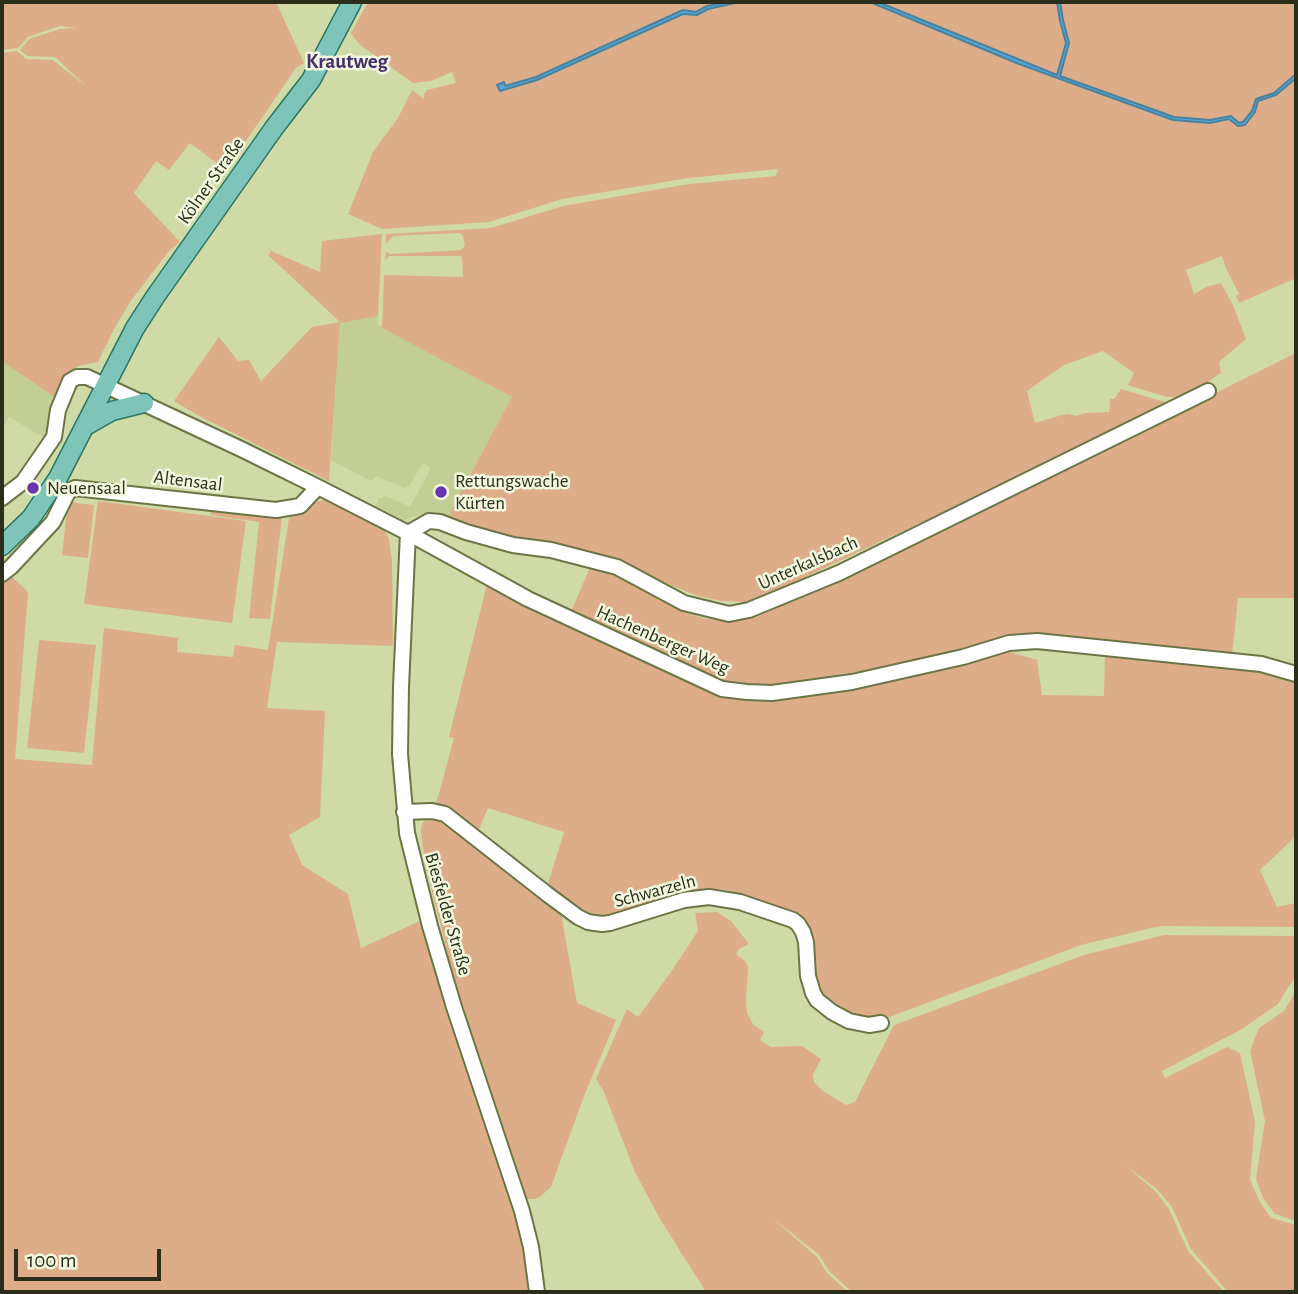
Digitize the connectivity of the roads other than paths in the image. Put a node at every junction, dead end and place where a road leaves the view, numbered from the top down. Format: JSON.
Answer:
{"nodes":[{"id":1,"x":352,"y":2,"type":"edge"},
{"id":2,"x":105,"y":385,"type":"junction"},
{"id":3,"x":1208,"y":391,"type":"dead end"},
{"id":4,"x":144,"y":403,"type":"junction"},
{"id":5,"x":84,"y":427,"type":"junction"},
{"id":6,"x":318,"y":487,"type":"junction"},
{"id":7,"x":2,"y":498,"type":"edge"},
{"id":8,"x":408,"y":533,"type":"junction"},
{"id":9,"x":2,"y":547,"type":"edge"},
{"id":10,"x":2,"y":574,"type":"edge"},
{"id":11,"x":1296,"y":674,"type":"edge"},
{"id":12,"x":404,"y":812,"type":"junction"},
{"id":13,"x":881,"y":1023,"type":"dead end"},
{"id":14,"x":537,"y":1292,"type":"edge"}],
"edges":[{"from":1,"to":2,"type":"main road","name":"Kölner Straße"},
{"from":2,"to":4,"type":"street","name":"Hachenberger Weg"},
{"from":2,"to":5,"type":"main road","name":"Kölner Straße"},
{"from":2,"to":7,"type":"street"},
{"from":3,"to":8,"type":"street","name":"Unterkalsbach"},
{"from":4,"to":5,"type":"main road"},
{"from":4,"to":6,"type":"street","name":"Hachenberger Weg"},
{"from":5,"to":9,"type":"main road","name":"Kölner Straße"},
{"from":6,"to":8,"type":"street","name":"Hachenberger Weg"},
{"from":6,"to":10,"type":"street","name":"Altensaal"},
{"from":8,"to":11,"type":"street","name":"Hachenberger Weg"},
{"from":8,"to":12,"type":"street","name":"Biesfelder Straße"},
{"from":12,"to":13,"type":"street","name":"Schwarzeln"},
{"from":12,"to":14,"type":"street","name":"Biesfelder Straße"}]}
